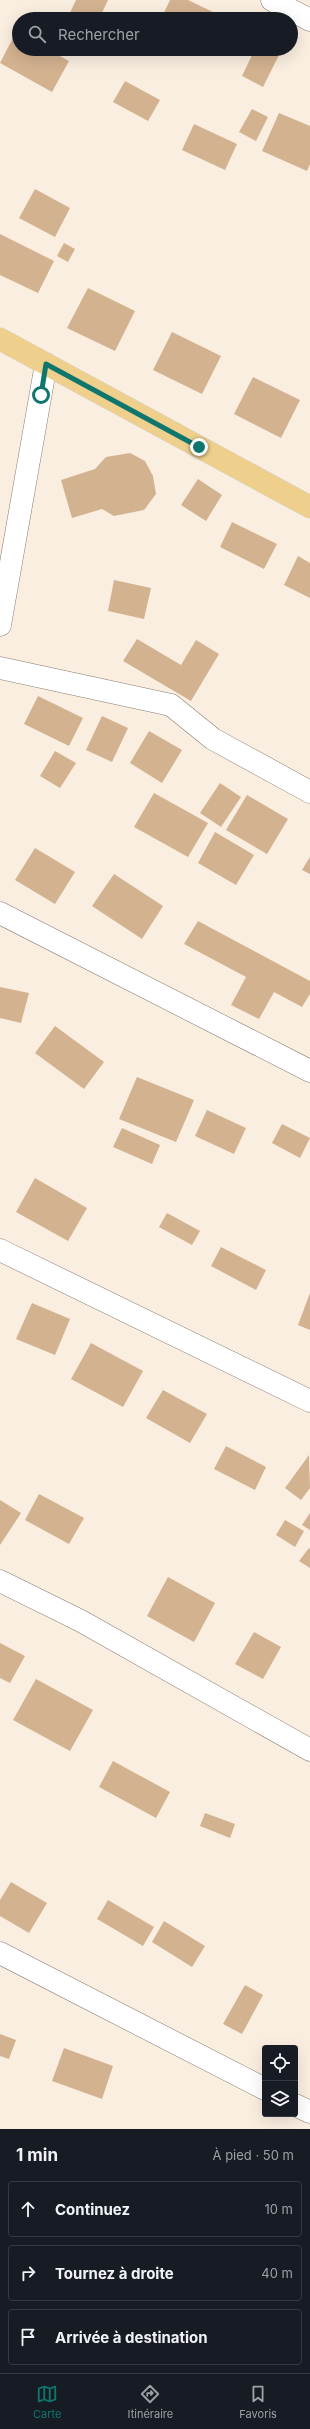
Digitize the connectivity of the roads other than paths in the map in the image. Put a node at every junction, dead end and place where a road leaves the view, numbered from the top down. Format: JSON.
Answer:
{"nodes":[{"id":1,"x":272,"y":0,"type":"edge"},
{"id":2,"x":295,"y":12,"type":"edge"},
{"id":3,"x":298,"y":14,"type":"edge"},
{"id":4,"x":310,"y":20,"type":"edge"},
{"id":5,"x":0,"y":339,"type":"edge"},
{"id":6,"x":46,"y":364,"type":"junction"},
{"id":7,"x":310,"y":507,"type":"edge"},
{"id":8,"x":0,"y":625,"type":"edge"},
{"id":9,"x":0,"y":668,"type":"edge"},
{"id":10,"x":310,"y":792,"type":"edge"},
{"id":11,"x":0,"y":913,"type":"edge"},
{"id":12,"x":310,"y":1071,"type":"edge"},
{"id":13,"x":0,"y":1250,"type":"edge"},
{"id":14,"x":310,"y":1401,"type":"edge"},
{"id":15,"x":0,"y":1580,"type":"edge"},
{"id":16,"x":310,"y":1750,"type":"edge"},
{"id":17,"x":0,"y":1953,"type":"edge"},
{"id":18,"x":262,"y":2087,"type":"edge"},
{"id":19,"x":298,"y":2106,"type":"edge"},
{"id":20,"x":310,"y":2112,"type":"edge"}],
"edges":[{"from":1,"to":2,"type":"street"},
{"from":3,"to":4,"type":"street"},
{"from":5,"to":6,"type":"main road"},
{"from":6,"to":7,"type":"main road"},
{"from":6,"to":8,"type":"street"},
{"from":9,"to":10,"type":"street"},
{"from":11,"to":12,"type":"street"},
{"from":13,"to":14,"type":"street"},
{"from":15,"to":16,"type":"street"},
{"from":17,"to":18,"type":"street"},
{"from":19,"to":20,"type":"street"}]}
